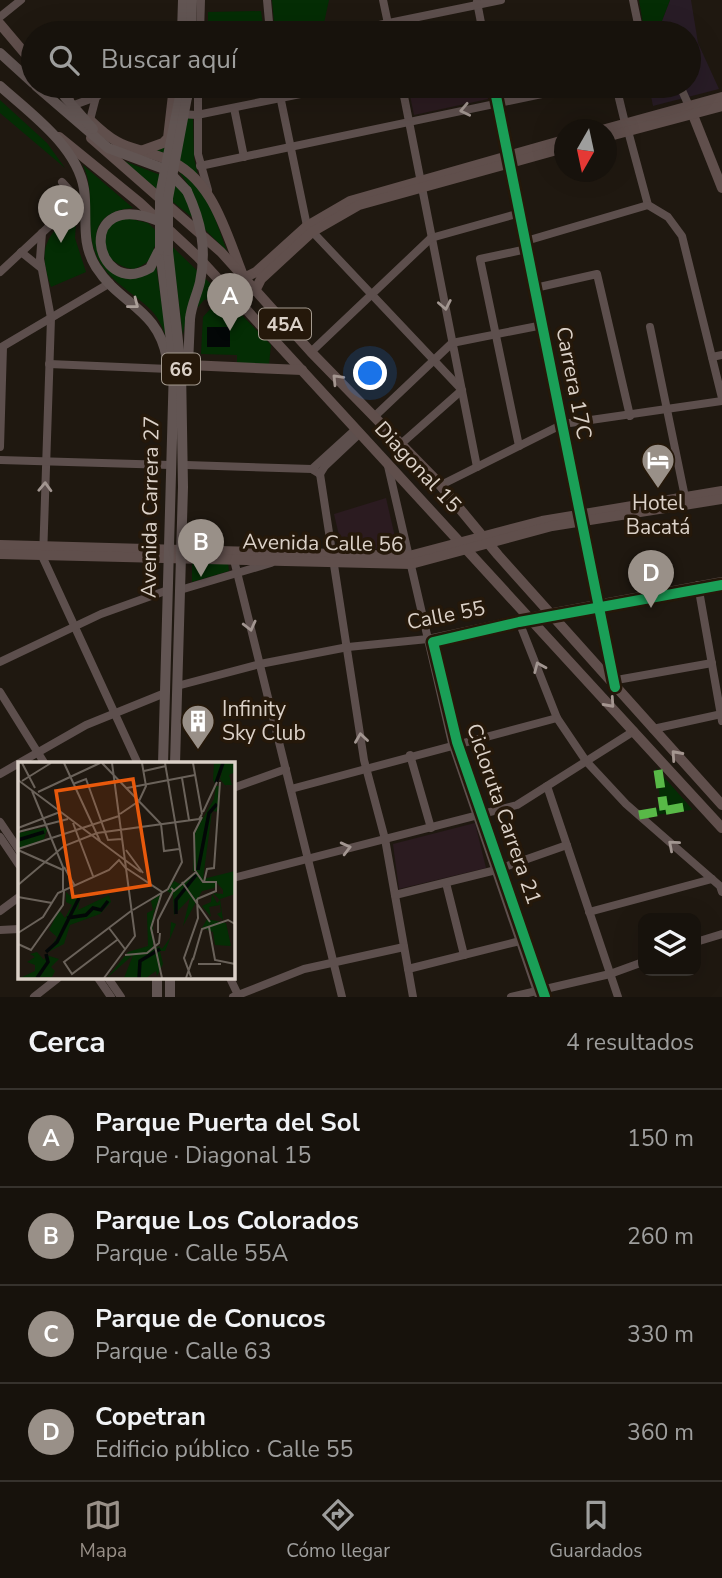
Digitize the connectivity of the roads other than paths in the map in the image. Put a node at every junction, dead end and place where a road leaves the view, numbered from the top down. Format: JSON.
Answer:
{"nodes":[{"id":1,"x":21,"y":0,"type":"edge"},
{"id":2,"x":182,"y":0,"type":"edge"},
{"id":3,"x":192,"y":0,"type":"edge"},
{"id":4,"x":201,"y":0,"type":"edge"},
{"id":5,"x":267,"y":0,"type":"edge"},
{"id":6,"x":383,"y":0,"type":"edge"},
{"id":7,"x":501,"y":0,"type":"edge"},
{"id":8,"x":633,"y":0,"type":"edge"},
{"id":9,"x":477,"y":2,"type":"edge"},
{"id":10,"x":0,"y":17,"type":"edge"},
{"id":11,"x":178,"y":21,"type":"edge"},
{"id":12,"x":182,"y":21,"type":"edge"},
{"id":13,"x":191,"y":21,"type":"edge"},
{"id":14,"x":200,"y":21,"type":"edge"},
{"id":15,"x":269,"y":21,"type":"edge"},
{"id":16,"x":388,"y":21,"type":"edge"},
{"id":17,"x":396,"y":21,"type":"edge"},
{"id":18,"x":481,"y":21,"type":"edge"},
{"id":19,"x":637,"y":21,"type":"edge"},
{"id":20,"x":0,"y":24,"type":"edge"},
{"id":21,"x":21,"y":49,"type":"edge"},
{"id":22,"x":0,"y":53,"type":"edge"},
{"id":23,"x":21,"y":72,"type":"edge"},
{"id":24,"x":0,"y":86,"type":"edge"},
{"id":25,"x":722,"y":97,"type":"edge"},
{"id":26,"x":50,"y":98,"type":"edge"},
{"id":27,"x":66,"y":98,"type":"edge"},
{"id":28,"x":66,"y":98,"type":"edge"},
{"id":29,"x":93,"y":98,"type":"edge"},
{"id":30,"x":96,"y":98,"type":"edge"},
{"id":31,"x":173,"y":98,"type":"edge"},
{"id":32,"x":183,"y":98,"type":"edge"},
{"id":33,"x":198,"y":98,"type":"edge"},
{"id":34,"x":281,"y":98,"type":"joint"},
{"id":35,"x":405,"y":98,"type":"edge"},
{"id":36,"x":497,"y":98,"type":"edge"},
{"id":37,"x":522,"y":98,"type":"edge"},
{"id":38,"x":619,"y":98,"type":"edge"},
{"id":39,"x":686,"y":98,"type":"edge"},
{"id":40,"x":498,"y":103,"type":"junction"},
{"id":41,"x":74,"y":105,"type":"junction"},
{"id":42,"x":722,"y":106,"type":"edge"},
{"id":43,"x":233,"y":108,"type":"junction"},
{"id":44,"x":691,"y":110,"type":"junction"},
{"id":45,"x":172,"y":113,"type":"junction"},
{"id":46,"x":197,"y":115,"type":"junction"},
{"id":47,"x":90,"y":120,"type":"junction"},
{"id":48,"x":40,"y":122,"type":"junction"},
{"id":49,"x":410,"y":122,"type":"junction"},
{"id":50,"x":77,"y":123,"type":"junction"},
{"id":51,"x":627,"y":127,"type":"junction"},
{"id":52,"x":617,"y":128,"type":"edge"},
{"id":53,"x":617,"y":132,"type":"edge"},
{"id":54,"x":554,"y":144,"type":"edge"},
{"id":55,"x":291,"y":147,"type":"junction"},
{"id":56,"x":108,"y":148,"type":"junction"},
{"id":57,"x":554,"y":150,"type":"edge"},
{"id":58,"x":138,"y":152,"type":"junction"},
{"id":59,"x":244,"y":157,"type":"junction"},
{"id":60,"x":509,"y":159,"type":"junction"},
{"id":61,"x":200,"y":166,"type":"junction"},
{"id":62,"x":62,"y":182,"type":"dead end"},
{"id":63,"x":421,"y":184,"type":"junction"},
{"id":64,"x":722,"y":188,"type":"edge"},
{"id":65,"x":208,"y":190,"type":"junction"},
{"id":66,"x":648,"y":205,"type":"junction"},
{"id":67,"x":520,"y":213,"type":"junction"},
{"id":68,"x":161,"y":222,"type":"junction"},
{"id":69,"x":309,"y":229,"type":"junction"},
{"id":70,"x":42,"y":233,"type":"junction"},
{"id":71,"x":431,"y":238,"type":"junction"},
{"id":72,"x":527,"y":245,"type":"junction"},
{"id":73,"x":164,"y":251,"type":"junction"},
{"id":74,"x":21,"y":252,"type":"junction"},
{"id":75,"x":41,"y":268,"type":"junction"},
{"id":76,"x":0,"y":272,"type":"edge"},
{"id":77,"x":244,"y":278,"type":"junction"},
{"id":78,"x":110,"y":283,"type":"junction"},
{"id":79,"x":535,"y":288,"type":"junction"},
{"id":80,"x":255,"y":291,"type":"junction"},
{"id":81,"x":371,"y":295,"type":"junction"},
{"id":82,"x":51,"y":318,"type":"junction"},
{"id":83,"x":543,"y":325,"type":"junction"},
{"id":84,"x":650,"y":327,"type":"dead end"},
{"id":85,"x":496,"y":334,"type":"junction"},
{"id":86,"x":452,"y":343,"type":"junction"},
{"id":87,"x":2,"y":347,"type":"edge"},
{"id":88,"x":311,"y":352,"type":"junction"},
{"id":89,"x":722,"y":355,"type":"edge"},
{"id":90,"x":712,"y":357,"type":"junction"},
{"id":91,"x":434,"y":360,"type":"junction"},
{"id":92,"x":49,"y":364,"type":"junction"},
{"id":93,"x":188,"y":365,"type":"junction"},
{"id":94,"x":169,"y":369,"type":"junction"},
{"id":95,"x":302,"y":370,"type":"junction"},
{"id":96,"x":462,"y":390,"type":"junction"},
{"id":97,"x":172,"y":393,"type":"junction"},
{"id":98,"x":722,"y":400,"type":"edge"},
{"id":99,"x":669,"y":409,"type":"junction"},
{"id":100,"x":375,"y":416,"type":"junction"},
{"id":101,"x":630,"y":416,"type":"junction"},
{"id":102,"x":563,"y":424,"type":"junction"},
{"id":103,"x":358,"y":431,"type":"junction"},
{"id":104,"x":402,"y":443,"type":"junction"},
{"id":105,"x":519,"y":446,"type":"junction"},
{"id":106,"x":0,"y":447,"type":"edge"},
{"id":107,"x":0,"y":460,"type":"edge"},
{"id":108,"x":46,"y":461,"type":"junction"},
{"id":109,"x":388,"y":463,"type":"junction"},
{"id":110,"x":170,"y":464,"type":"junction"},
{"id":111,"x":187,"y":465,"type":"junction"},
{"id":112,"x":477,"y":467,"type":"junction"},
{"id":113,"x":312,"y":469,"type":"junction"},
{"id":114,"x":320,"y":474,"type":"junction"},
{"id":115,"x":441,"y":485,"type":"junction"},
{"id":116,"x":183,"y":487,"type":"junction"},
{"id":117,"x":722,"y":491,"type":"edge"},
{"id":118,"x":685,"y":497,"type":"junction"},
{"id":119,"x":722,"y":499,"type":"edge"},
{"id":120,"x":581,"y":518,"type":"junction"},
{"id":121,"x":485,"y":541,"type":"junction"},
{"id":122,"x":0,"y":545,"type":"edge"},
{"id":123,"x":466,"y":546,"type":"junction"},
{"id":124,"x":43,"y":550,"type":"junction"},
{"id":125,"x":0,"y":554,"type":"edge"},
{"id":126,"x":169,"y":554,"type":"junction"},
{"id":127,"x":181,"y":554,"type":"junction"},
{"id":128,"x":334,"y":559,"type":"junction"},
{"id":129,"x":234,"y":560,"type":"junction"},
{"id":130,"x":410,"y":560,"type":"junction"},
{"id":131,"x":276,"y":561,"type":"junction"},
{"id":132,"x":237,"y":573,"type":"junction"},
{"id":133,"x":722,"y":581,"type":"edge"},
{"id":134,"x":698,"y":585,"type":"junction"},
{"id":135,"x":168,"y":590,"type":"junction"},
{"id":136,"x":180,"y":590,"type":"junction"},
{"id":137,"x":598,"y":604,"type":"junction"},
{"id":138,"x":548,"y":612,"type":"junction"},
{"id":139,"x":531,"y":616,"type":"junction"},
{"id":140,"x":518,"y":619,"type":"junction"},
{"id":141,"x":74,"y":626,"type":"junction"},
{"id":142,"x":428,"y":639,"type":"junction"},
{"id":143,"x":348,"y":647,"type":"junction"},
{"id":144,"x":0,"y":662,"type":"edge"},
{"id":145,"x":712,"y":663,"type":"junction"},
{"id":146,"x":260,"y":664,"type":"junction"},
{"id":147,"x":613,"y":683,"type":"junction"},
{"id":148,"x":177,"y":686,"type":"junction"},
{"id":149,"x":0,"y":692,"type":"edge"},
{"id":150,"x":165,"y":692,"type":"junction"},
{"id":151,"x":114,"y":713,"type":"junction"},
{"id":152,"x":722,"y":717,"type":"edge"},
{"id":153,"x":557,"y":718,"type":"junction"},
{"id":154,"x":653,"y":729,"type":"junction"},
{"id":155,"x":634,"y":731,"type":"junction"},
{"id":156,"x":452,"y":743,"type":"junction"},
{"id":157,"x":37,"y":751,"type":"junction"},
{"id":158,"x":410,"y":755,"type":"junction"},
{"id":159,"x":586,"y":761,"type":"junction"},
{"id":160,"x":19,"y":762,"type":"edge"},
{"id":161,"x":45,"y":762,"type":"edge"},
{"id":162,"x":137,"y":762,"type":"edge"},
{"id":163,"x":163,"y":762,"type":"edge"},
{"id":164,"x":175,"y":762,"type":"edge"},
{"id":165,"x":18,"y":763,"type":"edge"},
{"id":166,"x":366,"y":768,"type":"junction"},
{"id":167,"x":286,"y":769,"type":"junction"},
{"id":168,"x":0,"y":774,"type":"edge"},
{"id":169,"x":547,"y":786,"type":"junction"},
{"id":170,"x":234,"y":788,"type":"edge"},
{"id":171,"x":291,"y":789,"type":"junction"},
{"id":172,"x":721,"y":802,"type":"edge"},
{"id":173,"x":478,"y":816,"type":"junction"},
{"id":174,"x":0,"y":822,"type":"edge"},
{"id":175,"x":431,"y":828,"type":"junction"},
{"id":176,"x":722,"y":828,"type":"edge"},
{"id":177,"x":0,"y":837,"type":"edge"},
{"id":178,"x":385,"y":839,"type":"junction"},
{"id":179,"x":567,"y":845,"type":"junction"},
{"id":180,"x":18,"y":849,"type":"edge"},
{"id":181,"x":308,"y":858,"type":"junction"},
{"id":182,"x":18,"y":864,"type":"edge"},
{"id":183,"x":496,"y":870,"type":"junction"},
{"id":184,"x":234,"y":878,"type":"edge"},
{"id":185,"x":712,"y":878,"type":"junction"},
{"id":186,"x":446,"y":883,"type":"junction"},
{"id":187,"x":721,"y":888,"type":"edge"},
{"id":188,"x":395,"y":895,"type":"junction"},
{"id":189,"x":18,"y":898,"type":"edge"},
{"id":190,"x":0,"y":911,"type":"edge"},
{"id":191,"x":589,"y":912,"type":"junction"},
{"id":192,"x":18,"y":929,"type":"edge"},
{"id":193,"x":0,"y":930,"type":"edge"},
{"id":194,"x":722,"y":934,"type":"edge"},
{"id":195,"x":520,"y":941,"type":"junction"},
{"id":196,"x":701,"y":941,"type":"edge"},
{"id":197,"x":404,"y":947,"type":"junction"},
{"id":198,"x":464,"y":955,"type":"junction"},
{"id":199,"x":334,"y":961,"type":"junction"},
{"id":200,"x":638,"y":963,"type":"edge"},
{"id":201,"x":408,"y":970,"type":"junction"},
{"id":202,"x":610,"y":974,"type":"junction"},
{"id":203,"x":57,"y":979,"type":"edge"},
{"id":204,"x":99,"y":979,"type":"edge"},
{"id":205,"x":109,"y":979,"type":"edge"},
{"id":206,"x":157,"y":979,"type":"edge"},
{"id":207,"x":170,"y":979,"type":"edge"},
{"id":208,"x":230,"y":979,"type":"edge"},
{"id":209,"x":538,"y":994,"type":"edge"},
{"id":210,"x":236,"y":996,"type":"edge"},
{"id":211,"x":34,"y":997,"type":"edge"},
{"id":212,"x":111,"y":997,"type":"edge"},
{"id":213,"x":121,"y":997,"type":"edge"},
{"id":214,"x":157,"y":997,"type":"edge"},
{"id":215,"x":170,"y":997,"type":"edge"},
{"id":216,"x":342,"y":997,"type":"edge"},
{"id":217,"x":413,"y":997,"type":"edge"},
{"id":218,"x":511,"y":997,"type":"edge"},
{"id":219,"x":618,"y":997,"type":"edge"}],
"edges":[{"from":1,"to":10,"type":"street"},
{"from":2,"to":11,"type":"street"},
{"from":2,"to":12,"type":"highway"},
{"from":3,"to":13,"type":"highway"},
{"from":4,"to":14,"type":"street"},
{"from":5,"to":15,"type":"street"},
{"from":6,"to":16,"type":"street"},
{"from":7,"to":9,"type":"street"},
{"from":8,"to":19,"type":"street"},
{"from":9,"to":17,"type":"street"},
{"from":9,"to":18,"type":"street"},
{"from":20,"to":21,"type":"main road"},
{"from":22,"to":23,"type":"highway","number":"45A"},
{"from":24,"to":48,"type":"highway","number":"45A"},
{"from":25,"to":44,"type":"main road"},
{"from":26,"to":50,"type":"highway","number":"45A"},
{"from":27,"to":41,"type":"main road"},
{"from":28,"to":56,"type":"highway"},
{"from":29,"to":41,"type":"street"},
{"from":30,"to":47,"type":"street"},
{"from":31,"to":45,"type":"main road"},
{"from":32,"to":73,"type":"highway","name":"Avenida Carrera 27","number":"66","bridge":true},
{"from":33,"to":46,"type":"street"},
{"from":34,"to":43,"type":"street"},
{"from":34,"to":55,"type":"street"},
{"from":35,"to":49,"type":"street"},
{"from":36,"to":40,"type":"street","name":"Carrera 17C"},
{"from":37,"to":40,"type":"street"},
{"from":38,"to":51,"type":"street"},
{"from":39,"to":44,"type":"street"},
{"from":40,"to":49,"type":"street","one_way":true},
{"from":40,"to":60,"type":"street","name":"Carrera 17C"},
{"from":41,"to":47,"type":"main road"},
{"from":42,"to":44,"type":"main road"},
{"from":43,"to":46,"type":"street"},
{"from":43,"to":59,"type":"street"},
{"from":44,"to":51,"type":"main road"},
{"from":44,"to":64,"type":"main road"},
{"from":45,"to":46,"type":"street"},
{"from":45,"to":58,"type":"main road"},
{"from":46,"to":61,"type":"street"},
{"from":47,"to":58,"type":"main road"},
{"from":48,"to":68,"type":"main road","name":"Diagonal 15","number":"45A"},
{"from":48,"to":78,"type":"highway"},
{"from":49,"to":55,"type":"street"},
{"from":49,"to":63,"type":"street"},
{"from":50,"to":56,"type":"highway"},
{"from":50,"to":77,"type":"main road","name":"Diagonal 15","number":"45A"},
{"from":51,"to":52,"type":"main road"},
{"from":51,"to":53,"type":"main road"},
{"from":51,"to":66,"type":"street"},
{"from":54,"to":60,"type":"main road"},
{"from":55,"to":59,"type":"street"},
{"from":55,"to":69,"type":"street"},
{"from":56,"to":93,"type":"highway","bridge":true},
{"from":57,"to":60,"type":"main road"},
{"from":58,"to":65,"type":"main road"},
{"from":59,"to":61,"type":"street"},
{"from":60,"to":63,"type":"main road"},
{"from":60,"to":67,"type":"street","name":"Carrera 17C"},
{"from":61,"to":65,"type":"street"},
{"from":62,"to":70,"type":"street"},
{"from":63,"to":69,"type":"main road"},
{"from":63,"to":71,"type":"street"},
{"from":65,"to":77,"type":"main road"},
{"from":66,"to":72,"type":"street"},
{"from":66,"to":90,"type":"street"},
{"from":67,"to":71,"type":"street"},
{"from":67,"to":72,"type":"street","name":"Carrera 17C"},
{"from":68,"to":73,"type":"highway"},
{"from":68,"to":95,"type":"main road","name":"Diagonal 15","number":"45A"},
{"from":69,"to":77,"type":"main road"},
{"from":69,"to":80,"type":"main road"},
{"from":69,"to":81,"type":"street"},
{"from":70,"to":74,"type":"street"},
{"from":70,"to":75,"type":"street"},
{"from":71,"to":81,"type":"street"},
{"from":71,"to":86,"type":"street","one_way":true},
{"from":72,"to":79,"type":"street","name":"Carrera 17C"},
{"from":72,"to":85,"type":"street"},
{"from":73,"to":97,"type":"highway","name":"Avenida Carrera 27","number":"66"},
{"from":73,"to":116,"type":"highway","name":"Avenida Carrera 27","number":"66"},
{"from":74,"to":75,"type":"street"},
{"from":74,"to":76,"type":"street"},
{"from":75,"to":82,"type":"street"},
{"from":77,"to":80,"type":"main road","name":"Diagonal 15","number":"45A"},
{"from":78,"to":82,"type":"street"},
{"from":78,"to":94,"type":"highway","one_way":true},
{"from":79,"to":83,"type":"street","name":"Carrera 17C"},
{"from":79,"to":101,"type":"street"},
{"from":80,"to":88,"type":"main road","name":"Diagonal 15","number":"45A"},
{"from":81,"to":88,"type":"street"},
{"from":81,"to":91,"type":"street"},
{"from":82,"to":87,"type":"street"},
{"from":82,"to":92,"type":"street"},
{"from":83,"to":85,"type":"street"},
{"from":83,"to":102,"type":"street","name":"Carrera 17C"},
{"from":84,"to":99,"type":"street"},
{"from":85,"to":86,"type":"street"},
{"from":85,"to":105,"type":"street"},
{"from":86,"to":91,"type":"street"},
{"from":86,"to":96,"type":"street"},
{"from":87,"to":106,"type":"street"},
{"from":100,"to":88,"type":"main road","name":"Diagonal 15","number":"45A","one_way":true},
{"from":89,"to":90,"type":"street"},
{"from":90,"to":98,"type":"street"},
{"from":91,"to":96,"type":"street"},
{"from":91,"to":100,"type":"street"},
{"from":92,"to":94,"type":"street"},
{"from":92,"to":108,"type":"street"},
{"from":93,"to":95,"type":"main road"},
{"from":93,"to":111,"type":"highway"},
{"from":94,"to":97,"type":"highway"},
{"from":95,"to":103,"type":"main road","name":"Diagonal 15","number":"45A"},
{"from":96,"to":104,"type":"street"},
{"from":96,"to":112,"type":"street"},
{"from":97,"to":110,"type":"highway","name":"Avenida Carrera 27","number":"66"},
{"from":98,"to":99,"type":"street"},
{"from":99,"to":101,"type":"street"},
{"from":99,"to":118,"type":"street"},
{"from":100,"to":104,"type":"main road","name":"Diagonal 15","number":"45A"},
{"from":101,"to":102,"type":"street"},
{"from":102,"to":105,"type":"street"},
{"from":102,"to":120,"type":"street","name":"Carrera 17C"},
{"from":103,"to":109,"type":"main road","name":"Diagonal 15","number":"45A"},
{"from":103,"to":113,"type":"street"},
{"from":103,"to":114,"type":"street"},
{"from":104,"to":115,"type":"main road","name":"Diagonal 15","number":"45A"},
{"from":105,"to":112,"type":"street"},
{"from":107,"to":108,"type":"street"},
{"from":108,"to":110,"type":"street"},
{"from":124,"to":108,"type":"street","one_way":true},
{"from":109,"to":123,"type":"main road","name":"Diagonal 15","number":"45A"},
{"from":109,"to":130,"type":"street"},
{"from":110,"to":126,"type":"highway","name":"Avenida Carrera 27","number":"66"},
{"from":111,"to":113,"type":"street"},
{"from":111,"to":116,"type":"highway"},
{"from":112,"to":115,"type":"street"},
{"from":113,"to":114,"type":"street"},
{"from":114,"to":128,"type":"street"},
{"from":115,"to":121,"type":"main road","name":"Diagonal 15","number":"45A"},
{"from":116,"to":127,"type":"highway","name":"Avenida Carrera 27","number":"66"},
{"from":117,"to":118,"type":"main road","name":"Avenida Calle 56"},
{"from":118,"to":120,"type":"main road","name":"Avenida Calle 56"},
{"from":119,"to":120,"type":"main road","name":"Avenida Calle 56"},
{"from":120,"to":121,"type":"main road","name":"Avenida Calle 56"},
{"from":120,"to":137,"type":"street","name":"Carrera 17C"},
{"from":121,"to":123,"type":"main road","name":"Avenida Calle 56"},
{"from":121,"to":138,"type":"main road","name":"Diagonal 15","number":"45A"},
{"from":122,"to":124,"type":"main road","name":"Avenida Calle 56"},
{"from":123,"to":130,"type":"main road","name":"Avenida Calle 56"},
{"from":123,"to":139,"type":"main road","name":"Diagonal 15","number":"45A"},
{"from":124,"to":125,"type":"main road","name":"Avenida Calle 56"},
{"from":124,"to":126,"type":"main road","name":"Avenida Calle 56"},
{"from":124,"to":141,"type":"street"},
{"from":126,"to":127,"type":"main road","name":"Avenida Calle 56"},
{"from":126,"to":135,"type":"highway","name":"Avenida Carrera 27","number":"66"},
{"from":127,"to":128,"type":"main road","name":"Avenida Calle 56"},
{"from":127,"to":129,"type":"main road","name":"Avenida Calle 56"},
{"from":127,"to":136,"type":"highway","name":"Avenida Carrera 27","number":"66"},
{"from":128,"to":130,"type":"main road","name":"Avenida Calle 56"},
{"from":128,"to":131,"type":"main road","name":"Avenida Calle 56"},
{"from":128,"to":143,"type":"street"},
{"from":129,"to":131,"type":"main road","name":"Avenida Calle 56"},
{"from":129,"to":132,"type":"street"},
{"from":130,"to":142,"type":"street"},
{"from":131,"to":132,"type":"street"},
{"from":132,"to":136,"type":"street"},
{"from":132,"to":146,"type":"street","one_way":true},
{"from":133,"to":134,"type":"street","name":"Calle 55"},
{"from":134,"to":137,"type":"street","name":"Calle 55"},
{"from":134,"to":145,"type":"street"},
{"from":135,"to":141,"type":"street"},
{"from":135,"to":150,"type":"highway","name":"Avenida Carrera 27","number":"66"},
{"from":136,"to":148,"type":"highway","name":"Avenida Carrera 27","number":"66"},
{"from":137,"to":138,"type":"street","name":"Calle 55"},
{"from":137,"to":147,"type":"street","name":"Carrera 17C"},
{"from":138,"to":139,"type":"street","name":"Calle 55"},
{"from":138,"to":147,"type":"main road","name":"Diagonal 15","number":"45A"},
{"from":139,"to":140,"type":"street","name":"Calle 55"},
{"from":139,"to":155,"type":"main road","name":"Diagonal 15","number":"45A","one_way":true},
{"from":140,"to":142,"type":"street","name":"Calle 55"},
{"from":153,"to":140,"type":"street","one_way":true},
{"from":141,"to":144,"type":"street"},
{"from":141,"to":151,"type":"street"},
{"from":142,"to":143,"type":"street","name":"Calle 55"},
{"from":142,"to":156,"type":"street"},
{"from":143,"to":146,"type":"street","name":"Calle 55"},
{"from":166,"to":143,"type":"street","one_way":true},
{"from":145,"to":147,"type":"street"},
{"from":145,"to":152,"type":"street"},
{"from":146,"to":148,"type":"street","name":"Calle 55"},
{"from":146,"to":167,"type":"street"},
{"from":147,"to":154,"type":"main road","name":"Diagonal 15","number":"45A"},
{"from":148,"to":164,"type":"highway","name":"Avenida Carrera 27","number":"66"},
{"from":149,"to":157,"type":"street"},
{"from":150,"to":151,"type":"street"},
{"from":150,"to":163,"type":"highway","name":"Avenida Carrera 27","number":"66"},
{"from":151,"to":157,"type":"street"},
{"from":151,"to":162,"type":"street"},
{"from":152,"to":154,"type":"street"},
{"from":153,"to":156,"type":"street"},
{"from":153,"to":159,"type":"street"},
{"from":172,"to":154,"type":"main road","name":"Diagonal 15","number":"45A","one_way":true},
{"from":155,"to":159,"type":"street"},
{"from":155,"to":176,"type":"main road","name":"Diagonal 15","number":"45A"},
{"from":156,"to":158,"type":"street"},
{"from":156,"to":173,"type":"street"},
{"from":157,"to":160,"type":"street"},
{"from":157,"to":161,"type":"street"},
{"from":158,"to":166,"type":"street"},
{"from":158,"to":175,"type":"street"},
{"from":159,"to":169,"type":"street"},
{"from":185,"to":159,"type":"street","one_way":true},
{"from":165,"to":168,"type":"street"},
{"from":166,"to":171,"type":"street"},
{"from":166,"to":178,"type":"street"},
{"from":167,"to":170,"type":"street"},
{"from":167,"to":171,"type":"street"},
{"from":169,"to":173,"type":"street"},
{"from":169,"to":179,"type":"street"},
{"from":171,"to":181,"type":"street"},
{"from":173,"to":175,"type":"street"},
{"from":173,"to":183,"type":"street"},
{"from":174,"to":180,"type":"street"},
{"from":175,"to":178,"type":"street"},
{"from":177,"to":182,"type":"street"},
{"from":181,"to":178,"type":"street","one_way":true},
{"from":178,"to":188,"type":"street"},
{"from":179,"to":183,"type":"street"},
{"from":179,"to":191,"type":"street"},
{"from":181,"to":184,"type":"street"},
{"from":181,"to":199,"type":"street"},
{"from":183,"to":186,"type":"street"},
{"from":183,"to":195,"type":"street"},
{"from":185,"to":187,"type":"street"},
{"from":185,"to":191,"type":"street"},
{"from":186,"to":188,"type":"street"},
{"from":186,"to":198,"type":"street"},
{"from":188,"to":197,"type":"street"},
{"from":189,"to":190,"type":"street"},
{"from":191,"to":202,"type":"street"},
{"from":192,"to":193,"type":"street"},
{"from":194,"to":196,"type":"street"},
{"from":195,"to":198,"type":"street"},
{"from":195,"to":209,"type":"street"},
{"from":197,"to":199,"type":"street"},
{"from":197,"to":201,"type":"street"},
{"from":198,"to":201,"type":"street"},
{"from":199,"to":210,"type":"street"},
{"from":199,"to":216,"type":"street"},
{"from":200,"to":202,"type":"street"},
{"from":201,"to":217,"type":"street"},
{"from":202,"to":209,"type":"street"},
{"from":202,"to":219,"type":"street"},
{"from":203,"to":211,"type":"street"},
{"from":204,"to":212,"type":"street"},
{"from":205,"to":213,"type":"street"},
{"from":206,"to":214,"type":"highway"},
{"from":207,"to":215,"type":"highway"},
{"from":208,"to":210,"type":"street"},
{"from":209,"to":218,"type":"street"}]}
